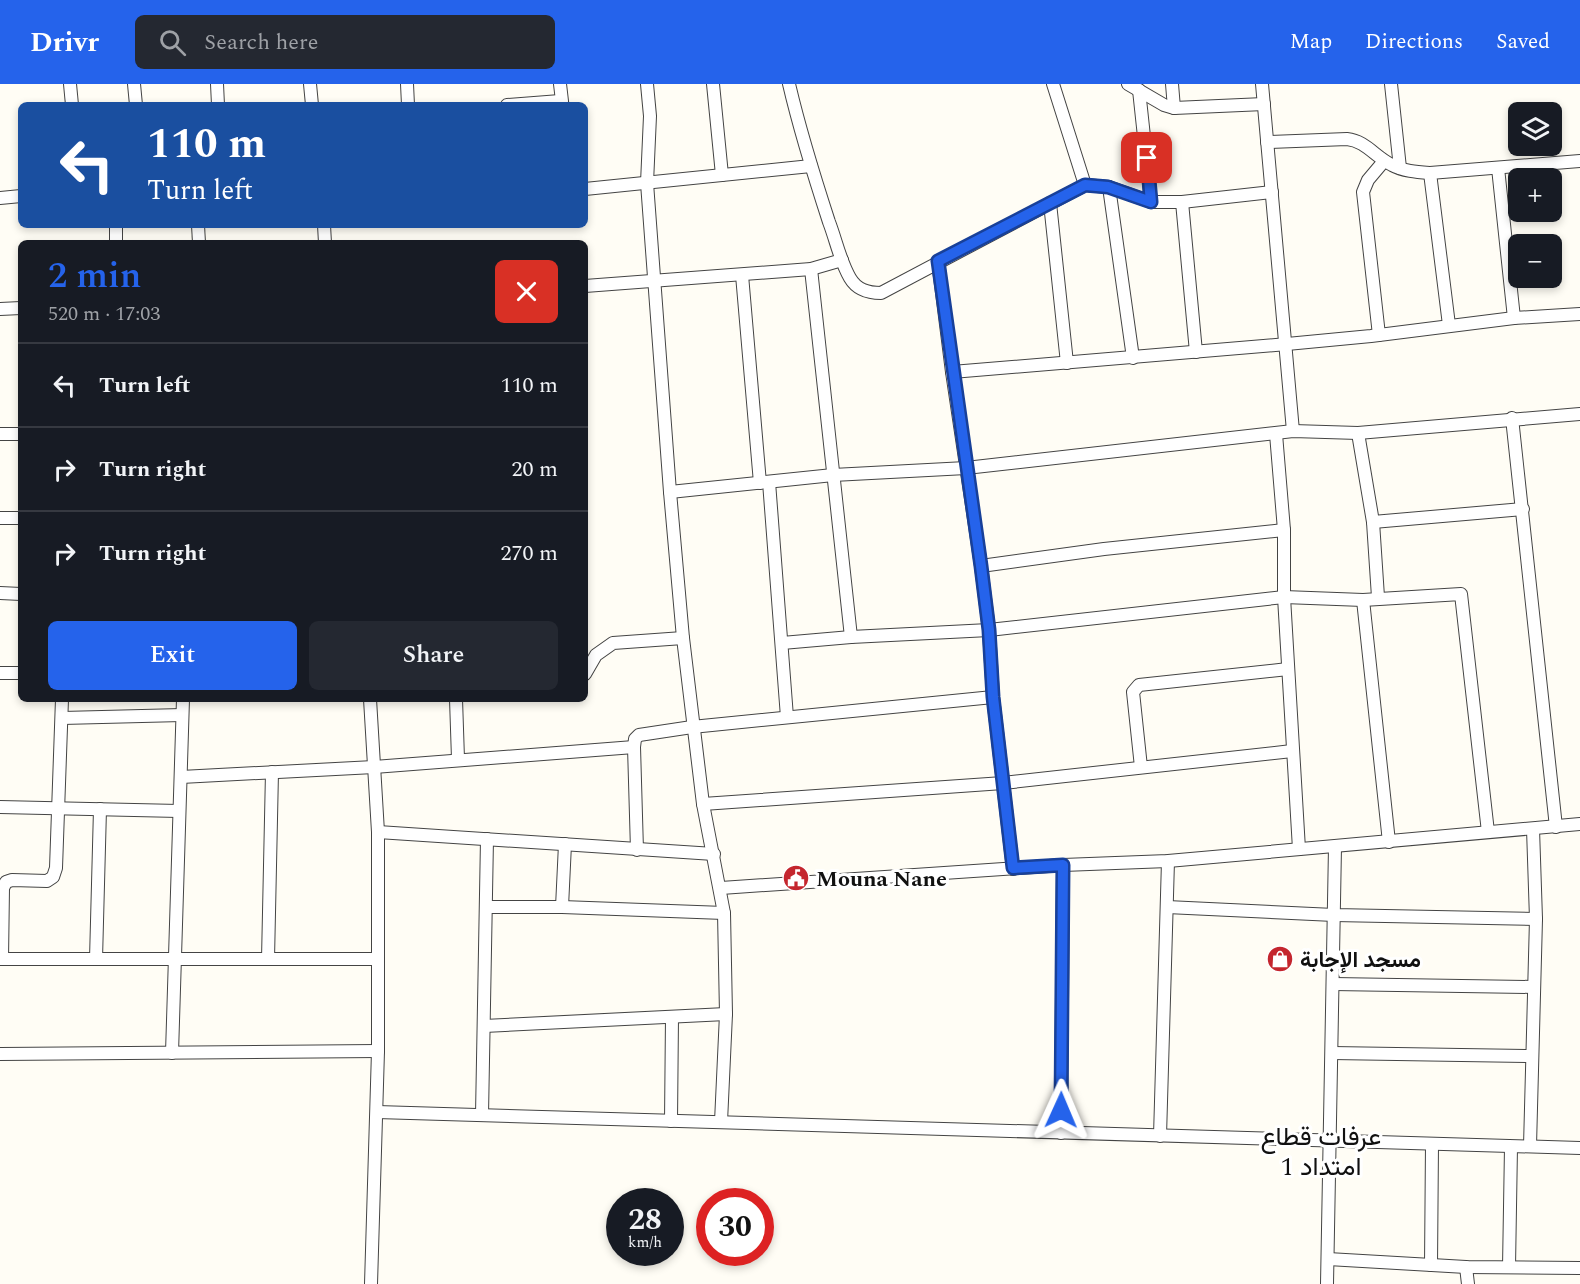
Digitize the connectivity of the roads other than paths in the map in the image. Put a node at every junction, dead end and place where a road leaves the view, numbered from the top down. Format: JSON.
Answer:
{"nodes":[{"id":1,"x":70,"y":84,"type":"edge"},
{"id":2,"x":134,"y":84,"type":"edge"},
{"id":3,"x":217,"y":84,"type":"edge"},
{"id":4,"x":310,"y":84,"type":"edge"},
{"id":5,"x":407,"y":84,"type":"edge"},
{"id":6,"x":560,"y":84,"type":"edge"},
{"id":7,"x":648,"y":84,"type":"edge"},
{"id":8,"x":713,"y":84,"type":"edge"},
{"id":9,"x":789,"y":84,"type":"edge"},
{"id":10,"x":1053,"y":84,"type":"edge"},
{"id":11,"x":1172,"y":84,"type":"edge"},
{"id":12,"x":1262,"y":84,"type":"edge"},
{"id":13,"x":1391,"y":84,"type":"edge"},
{"id":14,"x":1133,"y":87,"type":"edge"},
{"id":15,"x":72,"y":102,"type":"edge"},
{"id":16,"x":136,"y":102,"type":"edge"},
{"id":17,"x":218,"y":102,"type":"edge"},
{"id":18,"x":312,"y":102,"type":"edge"},
{"id":19,"x":408,"y":102,"type":"edge"},
{"id":20,"x":562,"y":102,"type":"edge"},
{"id":21,"x":1264,"y":104,"type":"junction"},
{"id":22,"x":1174,"y":108,"type":"junction"},
{"id":23,"x":1267,"y":142,"type":"junction"},
{"id":24,"x":1384,"y":161,"type":"junction"},
{"id":25,"x":1580,"y":161,"type":"edge"},
{"id":26,"x":811,"y":166,"type":"junction"},
{"id":27,"x":1400,"y":168,"type":"junction"},
{"id":28,"x":1498,"y":168,"type":"junction"},
{"id":29,"x":1430,"y":173,"type":"junction"},
{"id":30,"x":722,"y":175,"type":"junction"},
{"id":31,"x":647,"y":183,"type":"junction"},
{"id":32,"x":1085,"y":185,"type":"junction"},
{"id":33,"x":1108,"y":187,"type":"junction"},
{"id":34,"x":588,"y":189,"type":"edge"},
{"id":35,"x":1272,"y":192,"type":"junction"},
{"id":36,"x":18,"y":196,"type":"edge"},
{"id":37,"x":0,"y":198,"type":"edge"},
{"id":38,"x":1151,"y":202,"type":"junction"},
{"id":39,"x":1182,"y":202,"type":"junction"},
{"id":40,"x":1050,"y":203,"type":"junction"},
{"id":41,"x":842,"y":260,"type":"junction"},
{"id":42,"x":938,"y":261,"type":"junction"},
{"id":43,"x":811,"y":269,"type":"junction"},
{"id":44,"x":742,"y":275,"type":"junction"},
{"id":45,"x":656,"y":282,"type":"junction"},
{"id":46,"x":588,"y":286,"type":"edge"},
{"id":47,"x":18,"y":308,"type":"edge"},
{"id":48,"x":0,"y":309,"type":"edge"},
{"id":49,"x":1580,"y":314,"type":"edge"},
{"id":50,"x":1514,"y":318,"type":"junction"},
{"id":51,"x":1449,"y":326,"type":"junction"},
{"id":52,"x":1379,"y":335,"type":"junction"},
{"id":53,"x":1287,"y":344,"type":"junction"},
{"id":54,"x":1196,"y":352,"type":"junction"},
{"id":55,"x":1133,"y":358,"type":"junction"},
{"id":56,"x":1067,"y":363,"type":"junction"},
{"id":57,"x":952,"y":372,"type":"junction"},
{"id":58,"x":1580,"y":414,"type":"edge"},
{"id":59,"x":1512,"y":418,"type":"junction"},
{"id":60,"x":1293,"y":431,"type":"junction"},
{"id":61,"x":1358,"y":432,"type":"junction"},
{"id":62,"x":0,"y":434,"type":"edge"},
{"id":63,"x":18,"y":434,"type":"edge"},
{"id":64,"x":1276,"y":434,"type":"junction"},
{"id":65,"x":966,"y":468,"type":"junction"},
{"id":66,"x":833,"y":475,"type":"junction"},
{"id":67,"x":764,"y":482,"type":"junction"},
{"id":68,"x":670,"y":492,"type":"junction"},
{"id":69,"x":1522,"y":509,"type":"junction"},
{"id":70,"x":0,"y":518,"type":"edge"},
{"id":71,"x":18,"y":518,"type":"edge"},
{"id":72,"x":1373,"y":522,"type":"junction"},
{"id":73,"x":1284,"y":530,"type":"junction"},
{"id":74,"x":981,"y":566,"type":"junction"},
{"id":75,"x":0,"y":593,"type":"edge"},
{"id":76,"x":18,"y":594,"type":"edge"},
{"id":77,"x":1284,"y":597,"type":"junction"},
{"id":78,"x":1378,"y":597,"type":"junction"},
{"id":79,"x":1363,"y":600,"type":"junction"},
{"id":80,"x":989,"y":630,"type":"junction"},
{"id":81,"x":850,"y":637,"type":"junction"},
{"id":82,"x":683,"y":638,"type":"junction"},
{"id":83,"x":782,"y":643,"type":"junction"},
{"id":84,"x":588,"y":669,"type":"edge"},
{"id":85,"x":1288,"y":669,"type":"junction"},
{"id":86,"x":0,"y":673,"type":"edge"},
{"id":87,"x":18,"y":673,"type":"edge"},
{"id":88,"x":993,"y":697,"type":"junction"},
{"id":89,"x":62,"y":702,"type":"edge"},
{"id":90,"x":183,"y":702,"type":"edge"},
{"id":91,"x":370,"y":702,"type":"edge"},
{"id":92,"x":456,"y":702,"type":"edge"},
{"id":93,"x":183,"y":715,"type":"junction"},
{"id":94,"x":788,"y":717,"type":"junction"},
{"id":95,"x":62,"y":718,"type":"junction"},
{"id":96,"x":692,"y":727,"type":"junction"},
{"id":97,"x":634,"y":747,"type":"junction"},
{"id":98,"x":1292,"y":751,"type":"junction"},
{"id":99,"x":458,"y":759,"type":"junction"},
{"id":100,"x":374,"y":767,"type":"junction"},
{"id":101,"x":1141,"y":767,"type":"junction"},
{"id":102,"x":272,"y":772,"type":"junction"},
{"id":103,"x":181,"y":777,"type":"junction"},
{"id":104,"x":1003,"y":783,"type":"junction"},
{"id":105,"x":703,"y":804,"type":"junction"},
{"id":106,"x":0,"y":807,"type":"edge"},
{"id":107,"x":59,"y":809,"type":"junction"},
{"id":108,"x":100,"y":809,"type":"junction"},
{"id":109,"x":180,"y":811,"type":"junction"},
{"id":110,"x":1580,"y":824,"type":"edge"},
{"id":111,"x":1557,"y":827,"type":"junction"},
{"id":112,"x":1533,"y":828,"type":"junction"},
{"id":113,"x":378,"y":832,"type":"junction"},
{"id":114,"x":1488,"y":832,"type":"junction"},
{"id":115,"x":487,"y":839,"type":"junction"},
{"id":116,"x":1389,"y":842,"type":"junction"},
{"id":117,"x":565,"y":844,"type":"junction"},
{"id":118,"x":1335,"y":847,"type":"junction"},
{"id":119,"x":1299,"y":849,"type":"junction"},
{"id":120,"x":637,"y":850,"type":"junction"},
{"id":121,"x":714,"y":854,"type":"junction"},
{"id":122,"x":1168,"y":861,"type":"junction"},
{"id":123,"x":1063,"y":865,"type":"junction"},
{"id":124,"x":1013,"y":868,"type":"junction"},
{"id":125,"x":720,"y":888,"type":"junction"},
{"id":126,"x":1167,"y":906,"type":"junction"},
{"id":127,"x":486,"y":907,"type":"junction"},
{"id":128,"x":562,"y":907,"type":"junction"},
{"id":129,"x":724,"y":913,"type":"junction"},
{"id":130,"x":1334,"y":915,"type":"junction"},
{"id":131,"x":1536,"y":919,"type":"junction"},
{"id":132,"x":268,"y":958,"type":"junction"},
{"id":133,"x":1,"y":959,"type":"edge"},
{"id":134,"x":96,"y":959,"type":"junction"},
{"id":135,"x":175,"y":959,"type":"junction"},
{"id":136,"x":378,"y":959,"type":"junction"},
{"id":137,"x":1334,"y":984,"type":"junction"},
{"id":138,"x":1533,"y":987,"type":"junction"},
{"id":139,"x":726,"y":1014,"type":"junction"},
{"id":140,"x":672,"y":1017,"type":"junction"},
{"id":141,"x":484,"y":1026,"type":"junction"},
{"id":142,"x":378,"y":1051,"type":"junction"},
{"id":143,"x":172,"y":1053,"type":"junction"},
{"id":144,"x":1332,"y":1053,"type":"junction"},
{"id":145,"x":0,"y":1054,"type":"edge"},
{"id":146,"x":1530,"y":1056,"type":"junction"},
{"id":147,"x":377,"y":1112,"type":"junction"},
{"id":148,"x":482,"y":1115,"type":"junction"},
{"id":149,"x":671,"y":1121,"type":"junction"},
{"id":150,"x":721,"y":1122,"type":"junction"},
{"id":151,"x":1061,"y":1132,"type":"junction"},
{"id":152,"x":1160,"y":1136,"type":"junction"},
{"id":153,"x":1331,"y":1141,"type":"junction"},
{"id":154,"x":1432,"y":1144,"type":"junction"},
{"id":155,"x":1511,"y":1146,"type":"junction"},
{"id":156,"x":1530,"y":1146,"type":"junction"},
{"id":157,"x":1580,"y":1148,"type":"edge"},
{"id":158,"x":1328,"y":1259,"type":"junction"},
{"id":159,"x":1431,"y":1265,"type":"junction"},
{"id":160,"x":1466,"y":1267,"type":"junction"},
{"id":161,"x":1509,"y":1267,"type":"junction"},
{"id":162,"x":1580,"y":1268,"type":"edge"},
{"id":163,"x":371,"y":1284,"type":"edge"},
{"id":164,"x":1327,"y":1284,"type":"edge"},
{"id":165,"x":1468,"y":1284,"type":"edge"}],
"edges":[{"from":1,"to":15,"type":"street"},
{"from":2,"to":16,"type":"street"},
{"from":3,"to":17,"type":"street"},
{"from":4,"to":18,"type":"street"},
{"from":5,"to":19,"type":"street"},
{"from":6,"to":20,"type":"street"},
{"from":7,"to":31,"type":"street"},
{"from":8,"to":30,"type":"street"},
{"from":9,"to":26,"type":"street"},
{"from":10,"to":32,"type":"street"},
{"from":11,"to":22,"type":"street"},
{"from":12,"to":21,"type":"street"},
{"from":13,"to":27,"type":"street"},
{"from":14,"to":22,"type":"street"},
{"from":14,"to":38,"type":"street"},
{"from":21,"to":22,"type":"street"},
{"from":21,"to":23,"type":"street"},
{"from":23,"to":24,"type":"street"},
{"from":23,"to":35,"type":"street"},
{"from":24,"to":27,"type":"street"},
{"from":24,"to":52,"type":"street"},
{"from":25,"to":28,"type":"street"},
{"from":26,"to":30,"type":"street"},
{"from":26,"to":41,"type":"street"},
{"from":27,"to":29,"type":"street"},
{"from":28,"to":29,"type":"street"},
{"from":28,"to":50,"type":"street"},
{"from":29,"to":51,"type":"street"},
{"from":30,"to":31,"type":"street"},
{"from":31,"to":34,"type":"street"},
{"from":31,"to":45,"type":"street"},
{"from":32,"to":33,"type":"street"},
{"from":32,"to":40,"type":"street"},
{"from":33,"to":38,"type":"street"},
{"from":33,"to":55,"type":"street"},
{"from":35,"to":39,"type":"street"},
{"from":35,"to":53,"type":"street"},
{"from":36,"to":37,"type":"street"},
{"from":38,"to":39,"type":"street"},
{"from":39,"to":54,"type":"street"},
{"from":40,"to":42,"type":"street"},
{"from":40,"to":56,"type":"street"},
{"from":41,"to":42,"type":"street"},
{"from":41,"to":43,"type":"street"},
{"from":42,"to":57,"type":"street"},
{"from":43,"to":44,"type":"street"},
{"from":43,"to":66,"type":"street"},
{"from":44,"to":45,"type":"street"},
{"from":44,"to":67,"type":"street"},
{"from":45,"to":46,"type":"street"},
{"from":45,"to":68,"type":"street"},
{"from":47,"to":48,"type":"street"},
{"from":49,"to":50,"type":"street"},
{"from":50,"to":51,"type":"street"},
{"from":51,"to":52,"type":"street"},
{"from":52,"to":53,"type":"street"},
{"from":53,"to":54,"type":"street"},
{"from":53,"to":60,"type":"street"},
{"from":54,"to":55,"type":"street"},
{"from":55,"to":56,"type":"street"},
{"from":56,"to":57,"type":"street"},
{"from":57,"to":65,"type":"street"},
{"from":58,"to":59,"type":"street"},
{"from":59,"to":61,"type":"street"},
{"from":59,"to":69,"type":"street"},
{"from":60,"to":61,"type":"street"},
{"from":60,"to":64,"type":"street"},
{"from":61,"to":72,"type":"street"},
{"from":62,"to":63,"type":"street"},
{"from":64,"to":65,"type":"street"},
{"from":64,"to":73,"type":"street"},
{"from":65,"to":66,"type":"street"},
{"from":65,"to":74,"type":"street"},
{"from":66,"to":67,"type":"street"},
{"from":66,"to":81,"type":"street"},
{"from":67,"to":68,"type":"street"},
{"from":67,"to":83,"type":"street"},
{"from":68,"to":82,"type":"street"},
{"from":69,"to":72,"type":"street"},
{"from":69,"to":111,"type":"street"},
{"from":70,"to":71,"type":"street"},
{"from":72,"to":78,"type":"street"},
{"from":73,"to":74,"type":"street"},
{"from":73,"to":77,"type":"street"},
{"from":74,"to":80,"type":"street"},
{"from":75,"to":76,"type":"street"},
{"from":77,"to":79,"type":"street"},
{"from":77,"to":80,"type":"street"},
{"from":77,"to":85,"type":"street"},
{"from":78,"to":79,"type":"street"},
{"from":78,"to":114,"type":"street"},
{"from":79,"to":116,"type":"street"},
{"from":80,"to":81,"type":"street"},
{"from":80,"to":88,"type":"street"},
{"from":81,"to":83,"type":"street"},
{"from":82,"to":84,"type":"street"},
{"from":82,"to":96,"type":"street"},
{"from":83,"to":94,"type":"street"},
{"from":85,"to":98,"type":"street"},
{"from":85,"to":101,"type":"street"},
{"from":86,"to":87,"type":"street"},
{"from":88,"to":94,"type":"street"},
{"from":88,"to":104,"type":"street"},
{"from":89,"to":95,"type":"street"},
{"from":90,"to":93,"type":"street"},
{"from":91,"to":100,"type":"street"},
{"from":92,"to":99,"type":"street"},
{"from":93,"to":95,"type":"street"},
{"from":93,"to":103,"type":"street"},
{"from":94,"to":96,"type":"street"},
{"from":95,"to":107,"type":"street"},
{"from":96,"to":97,"type":"street"},
{"from":96,"to":105,"type":"street"},
{"from":97,"to":99,"type":"street"},
{"from":97,"to":120,"type":"street"},
{"from":98,"to":101,"type":"street"},
{"from":98,"to":119,"type":"street"},
{"from":99,"to":100,"type":"street"},
{"from":100,"to":102,"type":"street"},
{"from":100,"to":113,"type":"street"},
{"from":101,"to":104,"type":"street"},
{"from":102,"to":103,"type":"street"},
{"from":102,"to":132,"type":"street"},
{"from":103,"to":109,"type":"street"},
{"from":104,"to":105,"type":"street"},
{"from":104,"to":124,"type":"street"},
{"from":105,"to":121,"type":"street"},
{"from":106,"to":107,"type":"street"},
{"from":107,"to":108,"type":"street"},
{"from":107,"to":133,"type":"street"},
{"from":108,"to":109,"type":"street"},
{"from":108,"to":134,"type":"street"},
{"from":109,"to":135,"type":"street"},
{"from":110,"to":111,"type":"street"},
{"from":111,"to":112,"type":"street"},
{"from":112,"to":114,"type":"street"},
{"from":112,"to":131,"type":"street"},
{"from":113,"to":115,"type":"street"},
{"from":113,"to":136,"type":"street"},
{"from":114,"to":116,"type":"street"},
{"from":115,"to":117,"type":"street"},
{"from":115,"to":127,"type":"street"},
{"from":116,"to":118,"type":"street"},
{"from":117,"to":120,"type":"street"},
{"from":117,"to":128,"type":"street"},
{"from":118,"to":119,"type":"street"},
{"from":118,"to":130,"type":"street"},
{"from":119,"to":122,"type":"street"},
{"from":120,"to":121,"type":"street"},
{"from":121,"to":125,"type":"street"},
{"from":122,"to":123,"type":"street"},
{"from":122,"to":126,"type":"street"},
{"from":123,"to":124,"type":"street"},
{"from":123,"to":151,"type":"street"},
{"from":124,"to":125,"type":"street"},
{"from":125,"to":129,"type":"street"},
{"from":126,"to":130,"type":"street"},
{"from":126,"to":152,"type":"street"},
{"from":127,"to":128,"type":"street"},
{"from":127,"to":141,"type":"street"},
{"from":128,"to":129,"type":"street"},
{"from":129,"to":139,"type":"street"},
{"from":130,"to":131,"type":"street"},
{"from":130,"to":137,"type":"street"},
{"from":131,"to":138,"type":"street"},
{"from":132,"to":135,"type":"street"},
{"from":132,"to":136,"type":"street"},
{"from":133,"to":134,"type":"street"},
{"from":134,"to":135,"type":"street"},
{"from":135,"to":143,"type":"street"},
{"from":136,"to":142,"type":"street"},
{"from":137,"to":138,"type":"street"},
{"from":137,"to":144,"type":"street"},
{"from":138,"to":146,"type":"street"},
{"from":139,"to":140,"type":"street"},
{"from":139,"to":150,"type":"street"},
{"from":140,"to":141,"type":"street"},
{"from":140,"to":149,"type":"street"},
{"from":141,"to":148,"type":"street"},
{"from":142,"to":143,"type":"street"},
{"from":142,"to":147,"type":"street"},
{"from":143,"to":145,"type":"street"},
{"from":144,"to":146,"type":"street"},
{"from":144,"to":153,"type":"street"},
{"from":146,"to":156,"type":"street"},
{"from":147,"to":148,"type":"street"},
{"from":147,"to":163,"type":"street"},
{"from":148,"to":149,"type":"street"},
{"from":149,"to":150,"type":"street"},
{"from":150,"to":151,"type":"street"},
{"from":151,"to":152,"type":"street"},
{"from":152,"to":153,"type":"street"},
{"from":153,"to":154,"type":"street"},
{"from":153,"to":158,"type":"street"},
{"from":154,"to":155,"type":"street"},
{"from":154,"to":159,"type":"street"},
{"from":155,"to":156,"type":"street"},
{"from":155,"to":161,"type":"street"},
{"from":156,"to":157,"type":"street"},
{"from":158,"to":159,"type":"street"},
{"from":158,"to":164,"type":"street"},
{"from":159,"to":160,"type":"street"},
{"from":160,"to":161,"type":"street"},
{"from":160,"to":165,"type":"street"},
{"from":161,"to":162,"type":"street"}]}
